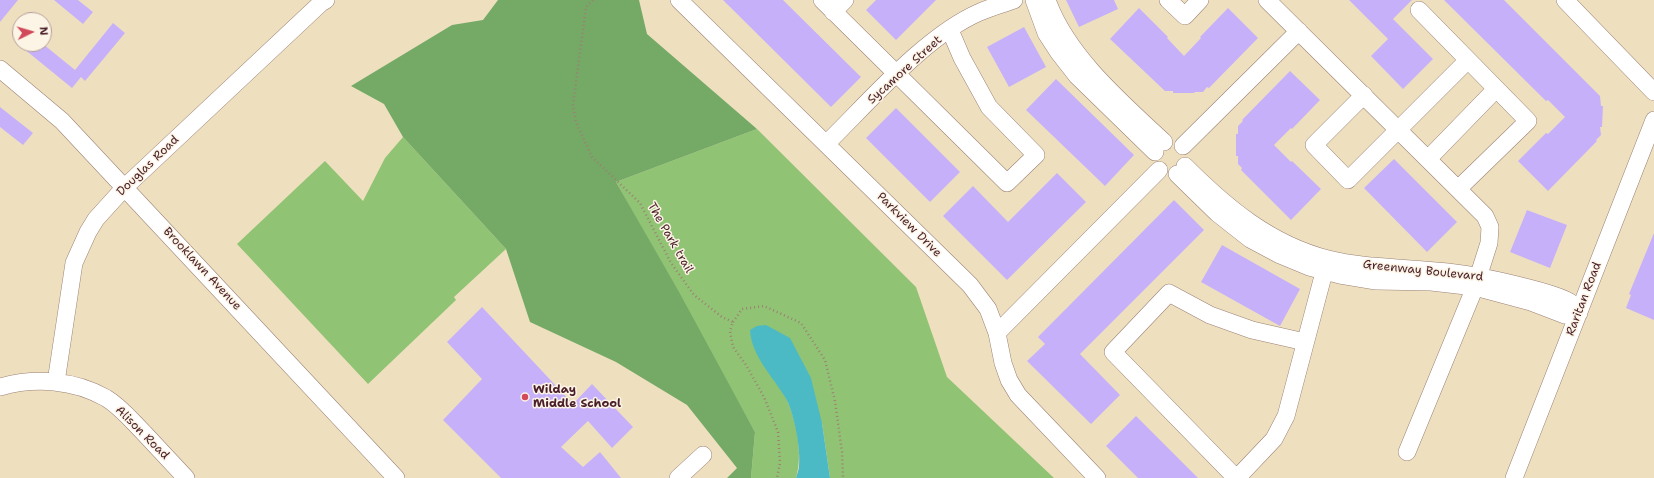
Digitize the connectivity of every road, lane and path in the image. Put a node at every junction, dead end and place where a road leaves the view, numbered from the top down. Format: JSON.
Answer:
{"nodes":[{"id":1,"x":593,"y":0,"type":"edge"},
{"id":2,"x":679,"y":0,"type":"edge"},
{"id":3,"x":1014,"y":0,"type":"edge"},
{"id":4,"x":1034,"y":0,"type":"edge"},
{"id":5,"x":1047,"y":0,"type":"edge"},
{"id":6,"x":1168,"y":0,"type":"edge"},
{"id":7,"x":1200,"y":0,"type":"edge"},
{"id":8,"x":1267,"y":0,"type":"edge"},
{"id":9,"x":1565,"y":0,"type":"edge"},
{"id":10,"x":322,"y":1,"type":"edge"},
{"id":11,"x":833,"y":4,"type":"edge"},
{"id":12,"x":1419,"y":10,"type":"dead end"},
{"id":13,"x":950,"y":30,"type":"junction"},
{"id":14,"x":1299,"y":31,"type":"junction"},
{"id":15,"x":1468,"y":60,"type":"junction"},
{"id":16,"x":0,"y":69,"type":"edge"},
{"id":17,"x":896,"y":74,"type":"junction"},
{"id":18,"x":1496,"y":89,"type":"junction"},
{"id":19,"x":1654,"y":92,"type":"edge"},
{"id":20,"x":1364,"y":96,"type":"junction"},
{"id":21,"x":1654,"y":120,"type":"edge"},
{"id":22,"x":1399,"y":130,"type":"junction"},
{"id":23,"x":826,"y":144,"type":"junction"},
{"id":24,"x":1183,"y":146,"type":"junction"},
{"id":25,"x":1159,"y":147,"type":"junction"},
{"id":26,"x":1428,"y":159,"type":"junction"},
{"id":27,"x":1159,"y":170,"type":"junction"},
{"id":28,"x":1181,"y":170,"type":"junction"},
{"id":29,"x":125,"y":187,"type":"junction"},
{"id":30,"x":1458,"y":189,"type":"junction"},
{"id":31,"x":1326,"y":265,"type":"junction"},
{"id":32,"x":1477,"y":281,"type":"junction"},
{"id":33,"x":1578,"y":313,"type":"junction"},
{"id":34,"x":733,"y":322,"type":"junction"},
{"id":35,"x":997,"y":333,"type":"junction"},
{"id":36,"x":1305,"y":342,"type":"junction"},
{"id":37,"x":56,"y":382,"type":"junction"},
{"id":38,"x":0,"y":387,"type":"edge"},
{"id":39,"x":1407,"y":452,"type":"dead end"},
{"id":40,"x":703,"y":455,"type":"dead end"},
{"id":41,"x":186,"y":478,"type":"edge"},
{"id":42,"x":396,"y":478,"type":"edge"},
{"id":43,"x":678,"y":478,"type":"edge"},
{"id":44,"x":777,"y":478,"type":"edge"},
{"id":45,"x":843,"y":478,"type":"edge"},
{"id":46,"x":1097,"y":478,"type":"edge"},
{"id":47,"x":1236,"y":478,"type":"edge"},
{"id":48,"x":1514,"y":478,"type":"edge"}],
"edges":[{"from":1,"to":34,"type":"path","name":"The Park trail"},
{"from":2,"to":23,"type":"street","name":"Parkview Drive"},
{"from":3,"to":13,"type":"street","name":"Sycamore Street"},
{"from":4,"to":25,"type":"street"},
{"from":5,"to":25,"type":"street"},
{"from":6,"to":7,"type":"street"},
{"from":8,"to":14,"type":"street"},
{"from":9,"to":19,"type":"street"},
{"from":10,"to":29,"type":"street","name":"Douglas Road"},
{"from":11,"to":17,"type":"street"},
{"from":12,"to":15,"type":"street"},
{"from":13,"to":17,"type":"street","name":"Sycamore Street"},
{"from":13,"to":17,"type":"street"},
{"from":14,"to":20,"type":"street"},
{"from":14,"to":24,"type":"street"},
{"from":15,"to":18,"type":"street"},
{"from":15,"to":22,"type":"street"},
{"from":16,"to":29,"type":"street","name":"Brooklawn Avenue"},
{"from":17,"to":23,"type":"street","name":"Sycamore Street"},
{"from":18,"to":26,"type":"street"},
{"from":18,"to":30,"type":"street"},
{"from":20,"to":22,"type":"street"},
{"from":20,"to":22,"type":"street"},
{"from":21,"to":33,"type":"street","name":"Raritan Road"},
{"from":22,"to":26,"type":"street"},
{"from":23,"to":35,"type":"street","name":"Parkview Drive"},
{"from":24,"to":25,"type":"street"},
{"from":24,"to":28,"type":"street"},
{"from":25,"to":27,"type":"street"},
{"from":26,"to":30,"type":"street"},
{"from":27,"to":28,"type":"street"},
{"from":27,"to":35,"type":"street"},
{"from":28,"to":31,"type":"street","name":"Greenway Boulevard"},
{"from":29,"to":37,"type":"street","name":"Douglas Road"},
{"from":29,"to":42,"type":"street","name":"Brooklawn Avenue"},
{"from":30,"to":32,"type":"street"},
{"from":31,"to":32,"type":"street","name":"Greenway Boulevard"},
{"from":31,"to":36,"type":"street"},
{"from":32,"to":33,"type":"street","name":"Greenway Boulevard"},
{"from":32,"to":39,"type":"street"},
{"from":33,"to":48,"type":"street","name":"Raritan Road"},
{"from":34,"to":44,"type":"path"},
{"from":34,"to":45,"type":"path"},
{"from":35,"to":46,"type":"street","name":"Parkview Drive"},
{"from":36,"to":47,"type":"street"},
{"from":36,"to":47,"type":"street"},
{"from":37,"to":38,"type":"street","name":"Alison Road"},
{"from":37,"to":41,"type":"street","name":"Alison Road"},
{"from":40,"to":43,"type":"street"}]}
